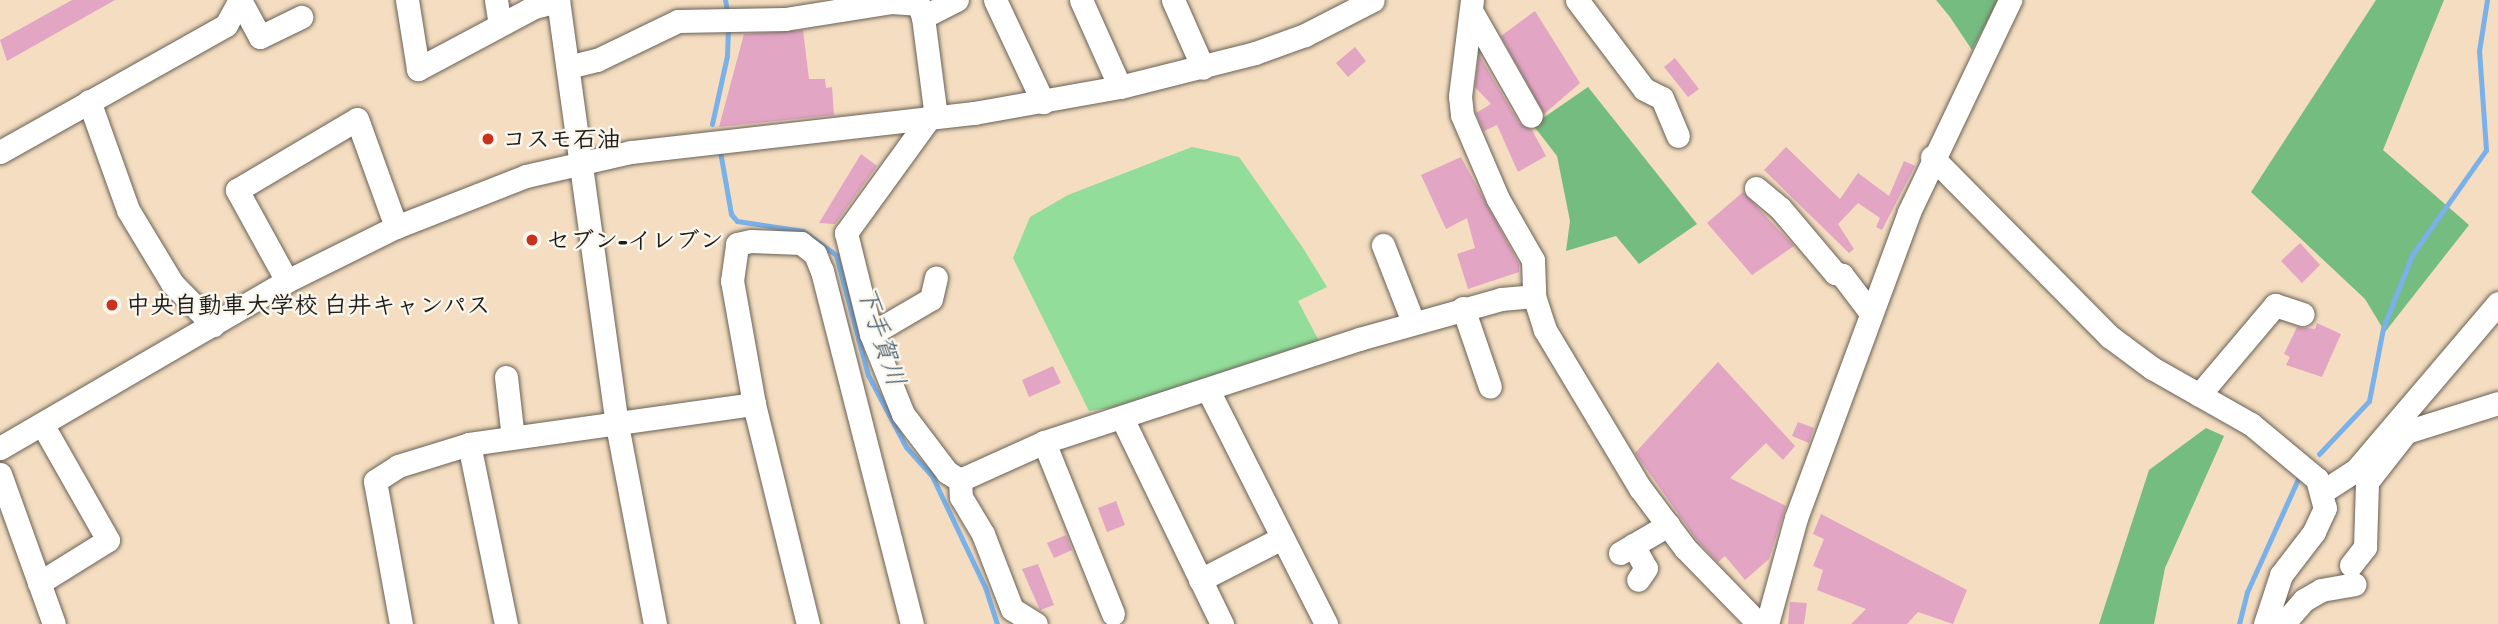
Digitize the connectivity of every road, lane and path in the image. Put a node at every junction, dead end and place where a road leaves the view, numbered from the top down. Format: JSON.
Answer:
{"nodes":[{"id":1,"x":240,"y":0,"type":"edge"},
{"id":2,"x":407,"y":0,"type":"edge"},
{"id":3,"x":496,"y":0,"type":"edge"},
{"id":4,"x":957,"y":0,"type":"edge"},
{"id":5,"x":995,"y":0,"type":"edge"},
{"id":6,"x":1081,"y":0,"type":"edge"},
{"id":7,"x":1173,"y":0,"type":"edge"},
{"id":8,"x":1373,"y":0,"type":"edge"},
{"id":9,"x":1577,"y":0,"type":"edge"},
{"id":10,"x":2010,"y":0,"type":"edge"},
{"id":11,"x":558,"y":1,"type":"edge"},
{"id":12,"x":919,"y":7,"type":"edge"},
{"id":13,"x":1472,"y":7,"type":"edge"},
{"id":14,"x":301,"y":17,"type":"dead end"},
{"id":15,"x":500,"y":24,"type":"junction"},
{"id":16,"x":568,"y":67,"type":"junction"},
{"id":17,"x":1203,"y":68,"type":"junction"},
{"id":18,"x":1120,"y":87,"type":"junction"},
{"id":19,"x":89,"y":101,"type":"junction"},
{"id":20,"x":1044,"y":102,"type":"junction"},
{"id":21,"x":1531,"y":116,"type":"dead end"},
{"id":22,"x":930,"y":117,"type":"junction"},
{"id":23,"x":1678,"y":135,"type":"dead end"},
{"id":24,"x":0,"y":152,"type":"edge"},
{"id":25,"x":1932,"y":157,"type":"junction"},
{"id":26,"x":582,"y":162,"type":"junction"},
{"id":27,"x":1756,"y":188,"type":"dead end"},
{"id":28,"x":396,"y":227,"type":"junction"},
{"id":29,"x":1383,"y":245,"type":"dead end"},
{"id":30,"x":936,"y":278,"type":"dead end"},
{"id":31,"x":287,"y":281,"type":"junction"},
{"id":32,"x":1534,"y":296,"type":"junction"},
{"id":33,"x":2498,"y":303,"type":"edge"},
{"id":34,"x":1463,"y":308,"type":"junction"},
{"id":35,"x":1871,"y":313,"type":"junction"},
{"id":36,"x":2303,"y":314,"type":"dead end"},
{"id":37,"x":1413,"y":322,"type":"junction"},
{"id":38,"x":213,"y":326,"type":"junction"},
{"id":39,"x":872,"y":334,"type":"junction"},
{"id":40,"x":506,"y":377,"type":"dead end"},
{"id":41,"x":1490,"y":387,"type":"dead end"},
{"id":42,"x":1208,"y":390,"type":"junction"},
{"id":43,"x":2199,"y":395,"type":"junction"},
{"id":44,"x":2498,"y":403,"type":"edge"},
{"id":45,"x":754,"y":404,"type":"junction"},
{"id":46,"x":1122,"y":418,"type":"junction"},
{"id":47,"x":42,"y":424,"type":"junction"},
{"id":48,"x":617,"y":425,"type":"junction"},
{"id":49,"x":513,"y":438,"type":"junction"},
{"id":50,"x":1044,"y":442,"type":"junction"},
{"id":51,"x":469,"y":444,"type":"junction"},
{"id":52,"x":0,"y":447,"type":"edge"},
{"id":53,"x":0,"y":474,"type":"edge"},
{"id":54,"x":960,"y":480,"type":"junction"},
{"id":55,"x":2322,"y":492,"type":"junction"},
{"id":56,"x":1668,"y":525,"type":"junction"},
{"id":57,"x":1282,"y":538,"type":"junction"},
{"id":58,"x":1200,"y":580,"type":"junction"},
{"id":59,"x":1638,"y":580,"type":"dead end"},
{"id":60,"x":39,"y":583,"type":"junction"},
{"id":61,"x":1113,"y":614,"type":"dead end"},
{"id":62,"x":54,"y":624,"type":"edge"},
{"id":63,"x":401,"y":624,"type":"edge"},
{"id":64,"x":506,"y":624,"type":"edge"},
{"id":65,"x":654,"y":624,"type":"edge"},
{"id":66,"x":808,"y":624,"type":"edge"},
{"id":67,"x":912,"y":624,"type":"edge"},
{"id":68,"x":1036,"y":624,"type":"edge"},
{"id":69,"x":1222,"y":624,"type":"edge"},
{"id":70,"x":1326,"y":624,"type":"edge"},
{"id":71,"x":1759,"y":624,"type":"edge"},
{"id":72,"x":1768,"y":624,"type":"edge"},
{"id":73,"x":2265,"y":624,"type":"edge"},
{"id":74,"x":2283,"y":624,"type":"edge"}],
"edges":[{"from":1,"to":14,"type":"street"},
{"from":1,"to":19,"type":"street"},
{"from":2,"to":15,"type":"street"},
{"from":3,"to":15,"type":"street"},
{"from":4,"to":12,"type":"street"},
{"from":5,"to":20,"type":"street"},
{"from":6,"to":18,"type":"street"},
{"from":7,"to":17,"type":"street"},
{"from":8,"to":17,"type":"street"},
{"from":9,"to":23,"type":"street"},
{"from":10,"to":25,"type":"street"},
{"from":11,"to":15,"type":"street"},
{"from":11,"to":16,"type":"street"},
{"from":12,"to":16,"type":"street"},
{"from":12,"to":22,"type":"street"},
{"from":13,"to":21,"type":"street"},
{"from":13,"to":32,"type":"street"},
{"from":16,"to":26,"type":"street"},
{"from":17,"to":18,"type":"street"},
{"from":18,"to":20,"type":"street"},
{"from":19,"to":24,"type":"street"},
{"from":19,"to":38,"type":"street"},
{"from":20,"to":22,"type":"street"},
{"from":22,"to":26,"type":"street"},
{"from":22,"to":39,"type":"street"},
{"from":25,"to":35,"type":"street"},
{"from":25,"to":43,"type":"street"},
{"from":26,"to":28,"type":"street"},
{"from":26,"to":48,"type":"street"},
{"from":27,"to":35,"type":"street"},
{"from":28,"to":31,"type":"street"},
{"from":28,"to":31,"type":"street"},
{"from":29,"to":37,"type":"street"},
{"from":30,"to":39,"type":"street"},
{"from":31,"to":38,"type":"street"},
{"from":32,"to":34,"type":"street"},
{"from":32,"to":56,"type":"street"},
{"from":33,"to":55,"type":"street"},
{"from":34,"to":37,"type":"street"},
{"from":34,"to":41,"type":"street"},
{"from":35,"to":72,"type":"street"},
{"from":36,"to":43,"type":"street"},
{"from":37,"to":42,"type":"street"},
{"from":38,"to":47,"type":"street"},
{"from":39,"to":54,"type":"street"},
{"from":40,"to":49,"type":"street"},
{"from":42,"to":46,"type":"street"},
{"from":42,"to":57,"type":"street"},
{"from":43,"to":55,"type":"street"},
{"from":44,"to":74,"type":"street"},
{"from":45,"to":48,"type":"street"},
{"from":45,"to":66,"type":"street"},
{"from":45,"to":67,"type":"street"},
{"from":46,"to":50,"type":"street"},
{"from":46,"to":58,"type":"street"},
{"from":47,"to":52,"type":"street"},
{"from":47,"to":60,"type":"street"},
{"from":48,"to":49,"type":"street"},
{"from":48,"to":65,"type":"street"},
{"from":49,"to":51,"type":"street"},
{"from":50,"to":54,"type":"street"},
{"from":50,"to":61,"type":"street"},
{"from":51,"to":63,"type":"street"},
{"from":51,"to":64,"type":"street"},
{"from":53,"to":60,"type":"street"},
{"from":54,"to":68,"type":"street"},
{"from":55,"to":73,"type":"street"},
{"from":56,"to":59,"type":"street"},
{"from":56,"to":71,"type":"street"},
{"from":57,"to":58,"type":"street"},
{"from":57,"to":70,"type":"street"},
{"from":58,"to":69,"type":"street"},
{"from":60,"to":62,"type":"street"}]}
